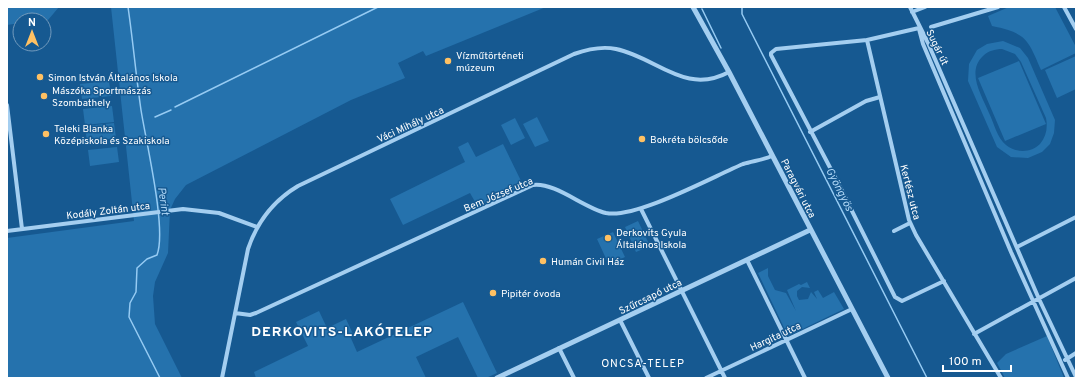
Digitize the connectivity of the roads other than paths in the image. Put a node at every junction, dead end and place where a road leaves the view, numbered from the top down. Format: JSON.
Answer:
{"nodes":[{"id":1,"x":693,"y":7,"type":"edge"},
{"id":2,"x":910,"y":7,"type":"edge"},
{"id":3,"x":925,"y":7,"type":"edge"},
{"id":4,"x":998,"y":7,"type":"edge"},
{"id":5,"x":1064,"y":7,"type":"edge"},
{"id":6,"x":912,"y":12,"type":"junction"},
{"id":7,"x":931,"y":27,"type":"dead end"},
{"id":8,"x":919,"y":28,"type":"junction"},
{"id":9,"x":1076,"y":29,"type":"edge"},
{"id":10,"x":867,"y":40,"type":"junction"},
{"id":11,"x":729,"y":72,"type":"junction"},
{"id":12,"x":880,"y":97,"type":"junction"},
{"id":13,"x":7,"y":105,"type":"edge"},
{"id":14,"x":810,"y":132,"type":"junction"},
{"id":15,"x":772,"y":156,"type":"junction"},
{"id":16,"x":641,"y":208,"type":"junction"},
{"id":17,"x":1076,"y":217,"type":"edge"},
{"id":18,"x":910,"y":223,"type":"junction"},
{"id":19,"x":257,"y":227,"type":"junction"},
{"id":20,"x":22,"y":229,"type":"junction"},
{"id":21,"x":810,"y":230,"type":"junction"},
{"id":22,"x":7,"y":231,"type":"edge"},
{"id":23,"x":894,"y":231,"type":"dead end"},
{"id":24,"x":1016,"y":247,"type":"junction"},
{"id":25,"x":747,"y":260,"type":"junction"},
{"id":26,"x":1076,"y":278,"type":"edge"},
{"id":27,"x":944,"y":281,"type":"junction"},
{"id":28,"x":682,"y":290,"type":"junction"},
{"id":29,"x":1039,"y":300,"type":"junction"},
{"id":30,"x":1034,"y":303,"type":"junction"},
{"id":31,"x":852,"y":309,"type":"junction"},
{"id":32,"x":235,"y":313,"type":"junction"},
{"id":33,"x":620,"y":320,"type":"junction"},
{"id":34,"x":974,"y":334,"type":"junction"},
{"id":35,"x":786,"y":340,"type":"junction"},
{"id":36,"x":559,"y":348,"type":"junction"},
{"id":37,"x":1076,"y":353,"type":"edge"},
{"id":38,"x":1067,"y":359,"type":"junction"},
{"id":39,"x":1061,"y":362,"type":"junction"},
{"id":40,"x":721,"y":370,"type":"junction"},
{"id":41,"x":504,"y":376,"type":"edge"},
{"id":42,"x":222,"y":378,"type":"edge"},
{"id":43,"x":497,"y":378,"type":"edge"},
{"id":44,"x":574,"y":378,"type":"edge"},
{"id":45,"x":649,"y":378,"type":"edge"},
{"id":46,"x":706,"y":378,"type":"edge"},
{"id":47,"x":725,"y":378,"type":"edge"},
{"id":48,"x":805,"y":378,"type":"edge"},
{"id":49,"x":888,"y":378,"type":"edge"},
{"id":50,"x":1001,"y":378,"type":"edge"},
{"id":51,"x":1068,"y":378,"type":"edge"},
{"id":52,"x":1076,"y":378,"type":"edge"}],
"edges":[{"from":1,"to":11,"type":"street","name":"Paragvári utca"},
{"from":2,"to":6,"type":"street"},
{"from":3,"to":6,"type":"street"},
{"from":4,"to":7,"type":"street"},
{"from":5,"to":9,"type":"street"},
{"from":6,"to":8,"type":"street"},
{"from":8,"to":10,"type":"street"},
{"from":8,"to":24,"type":"street","name":"Sugár út"},
{"from":8,"to":30,"type":"street","name":"Sugár út"},
{"from":10,"to":12,"type":"street","name":"Kertész utca"},
{"from":10,"to":14,"type":"street"},
{"from":11,"to":15,"type":"street","name":"Paragvári utca"},
{"from":11,"to":19,"type":"street","name":"Váci Mihály utca"},
{"from":12,"to":14,"type":"street"},
{"from":12,"to":18,"type":"street","name":"Kertész utca"},
{"from":13,"to":20,"type":"street"},
{"from":14,"to":27,"type":"street"},
{"from":15,"to":16,"type":"street","name":"Bem József utca"},
{"from":15,"to":21,"type":"street","name":"Paragvári utca"},
{"from":16,"to":28,"type":"street"},
{"from":16,"to":32,"type":"street","name":"Bem József utca"},
{"from":17,"to":24,"type":"street"},
{"from":18,"to":23,"type":"street"},
{"from":18,"to":27,"type":"street","name":"Kertész utca"},
{"from":19,"to":20,"type":"street","name":"Kodály Zoltán utca"},
{"from":19,"to":32,"type":"street","name":"Váci Mihály utca"},
{"from":20,"to":22,"type":"street","name":"Kodály Zoltán utca"},
{"from":21,"to":25,"type":"street","name":"Szűrcsapó utca"},
{"from":21,"to":31,"type":"street","name":"Paragvári utca"},
{"from":24,"to":29,"type":"street","name":"Sugár út"},
{"from":25,"to":28,"type":"street","name":"Szűrcsapó utca"},
{"from":25,"to":35,"type":"street"},
{"from":26,"to":29,"type":"street"},
{"from":27,"to":34,"type":"street","name":"Kertész utca"},
{"from":28,"to":33,"type":"street","name":"Szűrcsapó utca"},
{"from":28,"to":40,"type":"street"},
{"from":29,"to":30,"type":"street"},
{"from":29,"to":38,"type":"street","name":"Sugár út"},
{"from":30,"to":34,"type":"street"},
{"from":30,"to":39,"type":"street","name":"Sugár út"},
{"from":31,"to":35,"type":"street","name":"Hargita utca"},
{"from":31,"to":49,"type":"street","name":"Paragvári utca"},
{"from":32,"to":42,"type":"street","name":"Váci Mihály utca"},
{"from":33,"to":36,"type":"street","name":"Szűrcsapó utca"},
{"from":33,"to":45,"type":"street"},
{"from":34,"to":50,"type":"street","name":"Kertész utca"},
{"from":35,"to":40,"type":"street","name":"Hargita utca"},
{"from":35,"to":48,"type":"street"},
{"from":36,"to":41,"type":"street","name":"Szűrcsapó utca"},
{"from":36,"to":44,"type":"street"},
{"from":37,"to":38,"type":"street"},
{"from":38,"to":39,"type":"street"},
{"from":38,"to":52,"type":"street","name":"Sugár út"},
{"from":39,"to":51,"type":"street","name":"Sugár út"},
{"from":40,"to":46,"type":"street","name":"Hargita utca"},
{"from":40,"to":47,"type":"street"},
{"from":41,"to":43,"type":"street","name":"Szűrcsapó utca"}]}
